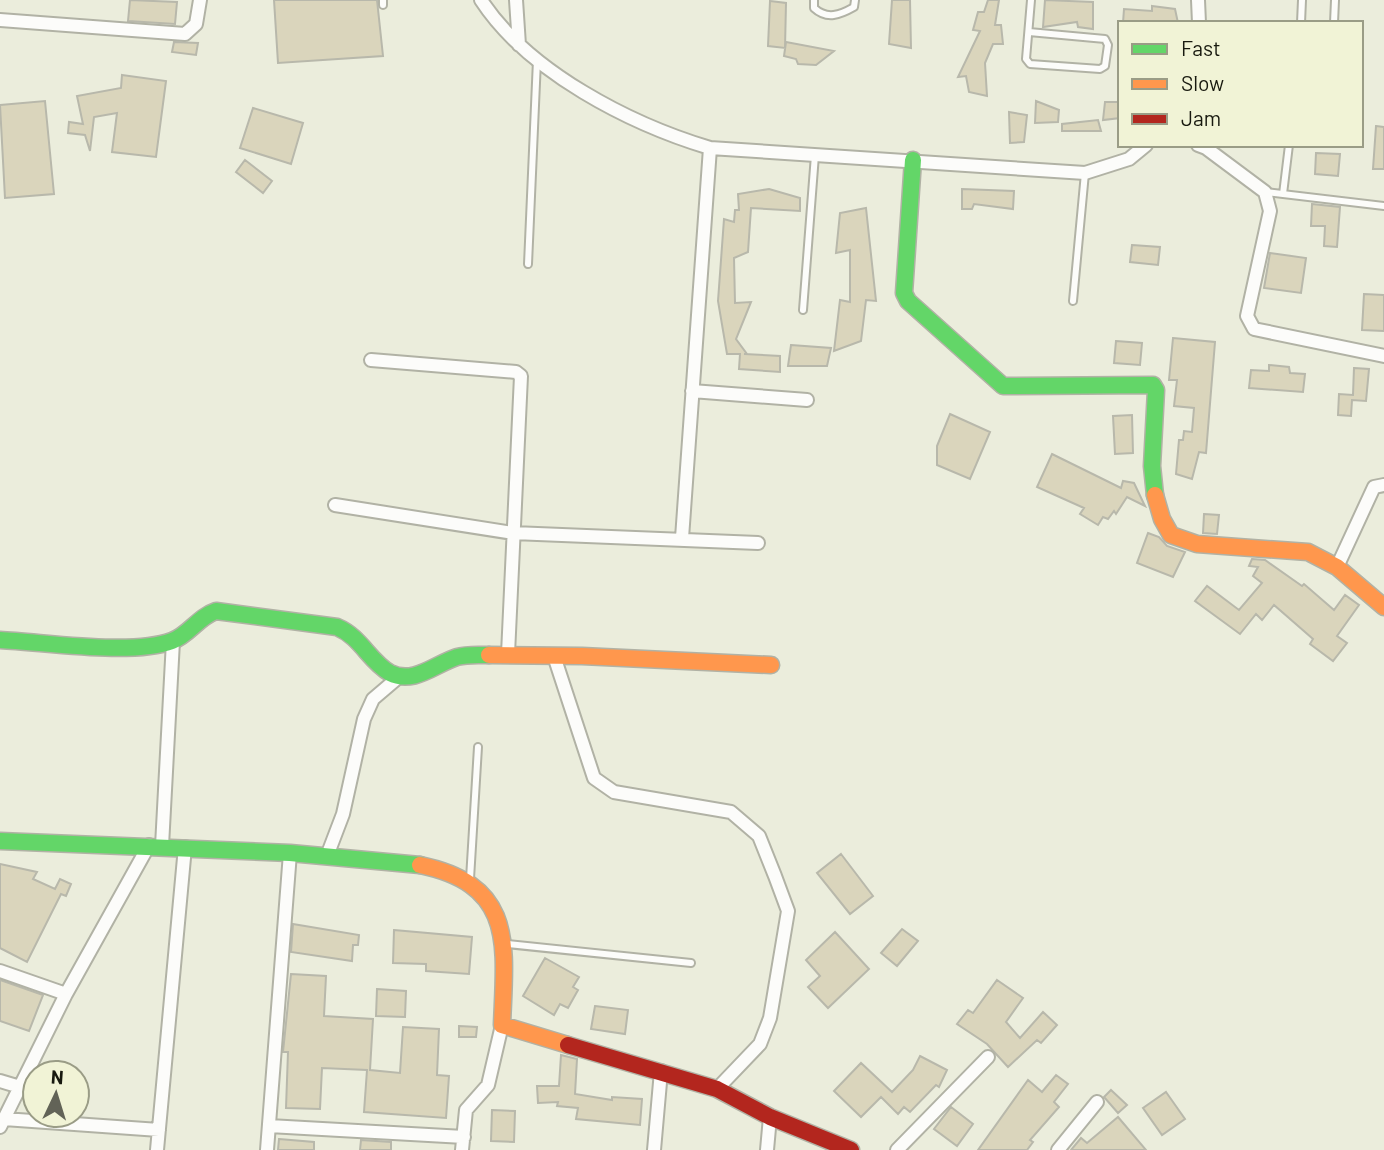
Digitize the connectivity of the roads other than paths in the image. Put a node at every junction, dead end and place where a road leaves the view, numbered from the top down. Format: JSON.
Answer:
{"nodes":[{"id":1,"x":200,"y":0,"type":"edge"},
{"id":2,"x":481,"y":0,"type":"edge"},
{"id":3,"x":516,"y":0,"type":"edge"},
{"id":4,"x":814,"y":0,"type":"edge"},
{"id":5,"x":855,"y":0,"type":"edge"},
{"id":6,"x":1031,"y":0,"type":"edge"},
{"id":7,"x":1198,"y":0,"type":"edge"},
{"id":8,"x":1303,"y":0,"type":"edge"},
{"id":9,"x":1335,"y":0,"type":"edge"},
{"id":10,"x":0,"y":20,"type":"edge"},
{"id":11,"x":1199,"y":21,"type":"edge"},
{"id":12,"x":1301,"y":21,"type":"edge"},
{"id":13,"x":1334,"y":21,"type":"edge"},
{"id":14,"x":1029,"y":32,"type":"junction"},
{"id":15,"x":519,"y":44,"type":"junction"},
{"id":16,"x":537,"y":58,"type":"junction"},
{"id":17,"x":1204,"y":147,"type":"edge"},
{"id":18,"x":1289,"y":147,"type":"edge"},
{"id":19,"x":710,"y":148,"type":"junction"},
{"id":20,"x":1143,"y":148,"type":"edge"},
{"id":21,"x":815,"y":155,"type":"junction"},
{"id":22,"x":913,"y":160,"type":"junction"},
{"id":23,"x":1084,"y":173,"type":"junction"},
{"id":24,"x":1265,"y":192,"type":"junction"},
{"id":25,"x":1283,"y":194,"type":"junction"},
{"id":26,"x":1384,"y":206,"type":"edge"},
{"id":27,"x":528,"y":264,"type":"dead end"},
{"id":28,"x":1073,"y":301,"type":"dead end"},
{"id":29,"x":803,"y":310,"type":"dead end"},
{"id":30,"x":1384,"y":356,"type":"edge"},
{"id":31,"x":371,"y":360,"type":"dead end"},
{"id":32,"x":692,"y":391,"type":"junction"},
{"id":33,"x":807,"y":400,"type":"dead end"},
{"id":34,"x":1384,"y":485,"type":"edge"},
{"id":35,"x":334,"y":505,"type":"dead end"},
{"id":36,"x":513,"y":533,"type":"junction"},
{"id":37,"x":682,"y":538,"type":"junction"},
{"id":38,"x":758,"y":543,"type":"dead end"},
{"id":39,"x":1336,"y":567,"type":"junction"},
{"id":40,"x":1384,"y":607,"type":"edge"},
{"id":41,"x":0,"y":640,"type":"edge"},
{"id":42,"x":173,"y":641,"type":"junction"},
{"id":43,"x":508,"y":654,"type":"junction"},
{"id":44,"x":554,"y":656,"type":"junction"},
{"id":45,"x":771,"y":665,"type":"dead end"},
{"id":46,"x":400,"y":676,"type":"junction"},
{"id":47,"x":478,"y":747,"type":"dead end"},
{"id":48,"x":0,"y":841,"type":"edge"},
{"id":49,"x":156,"y":845,"type":"junction"},
{"id":50,"x":185,"y":847,"type":"junction"},
{"id":51,"x":290,"y":853,"type":"junction"},
{"id":52,"x":327,"y":856,"type":"junction"},
{"id":53,"x":470,"y":881,"type":"junction"},
{"id":54,"x":505,"y":944,"type":"junction"},
{"id":55,"x":691,"y":963,"type":"dead end"},
{"id":56,"x":0,"y":971,"type":"edge"},
{"id":57,"x":66,"y":995,"type":"junction"},
{"id":58,"x":502,"y":1025,"type":"junction"},
{"id":59,"x":988,"y":1057,"type":"dead end"},
{"id":60,"x":662,"y":1071,"type":"junction"},
{"id":61,"x":0,"y":1081,"type":"edge"},
{"id":62,"x":20,"y":1087,"type":"junction"},
{"id":63,"x":717,"y":1089,"type":"junction"},
{"id":64,"x":1097,"y":1102,"type":"dead end"},
{"id":65,"x":770,"y":1117,"type":"junction"},
{"id":66,"x":2,"y":1123,"type":"edge"},
{"id":67,"x":269,"y":1126,"type":"junction"},
{"id":68,"x":159,"y":1130,"type":"junction"},
{"id":69,"x":463,"y":1143,"type":"edge"},
{"id":70,"x":842,"y":1148,"type":"edge"},
{"id":71,"x":157,"y":1150,"type":"edge"},
{"id":72,"x":267,"y":1150,"type":"edge"},
{"id":73,"x":654,"y":1150,"type":"edge"},
{"id":74,"x":766,"y":1150,"type":"edge"},
{"id":75,"x":897,"y":1150,"type":"edge"},
{"id":76,"x":1058,"y":1150,"type":"edge"}],
"edges":[{"from":1,"to":10,"type":"street"},
{"from":2,"to":15,"type":"street"},
{"from":3,"to":15,"type":"street"},
{"from":4,"to":5,"type":"lane"},
{"from":6,"to":14,"type":"lane"},
{"from":7,"to":11,"type":"street"},
{"from":8,"to":12,"type":"lane"},
{"from":9,"to":13,"type":"lane"},
{"from":14,"to":14,"type":"lane"},
{"from":15,"to":16,"type":"street"},
{"from":16,"to":19,"type":"street"},
{"from":16,"to":27,"type":"lane"},
{"from":17,"to":24,"type":"street"},
{"from":18,"to":25,"type":"lane"},
{"from":19,"to":21,"type":"street"},
{"from":19,"to":32,"type":"street"},
{"from":20,"to":23,"type":"street"},
{"from":21,"to":22,"type":"street"},
{"from":21,"to":29,"type":"lane"},
{"from":22,"to":23,"type":"street"},
{"from":22,"to":39,"type":"street"},
{"from":23,"to":28,"type":"lane"},
{"from":24,"to":25,"type":"lane"},
{"from":24,"to":30,"type":"street"},
{"from":25,"to":26,"type":"lane"},
{"from":31,"to":36,"type":"street"},
{"from":32,"to":33,"type":"street"},
{"from":32,"to":37,"type":"street"},
{"from":34,"to":39,"type":"street"},
{"from":35,"to":36,"type":"street"},
{"from":36,"to":37,"type":"street"},
{"from":36,"to":43,"type":"street"},
{"from":37,"to":38,"type":"street"},
{"from":39,"to":40,"type":"street"},
{"from":41,"to":42,"type":"street"},
{"from":42,"to":46,"type":"street"},
{"from":42,"to":49,"type":"street"},
{"from":43,"to":44,"type":"street"},
{"from":43,"to":46,"type":"street"},
{"from":44,"to":45,"type":"street"},
{"from":44,"to":63,"type":"street"},
{"from":46,"to":52,"type":"street"},
{"from":47,"to":53,"type":"lane"},
{"from":48,"to":49,"type":"street"},
{"from":49,"to":50,"type":"street"},
{"from":49,"to":57,"type":"street"},
{"from":50,"to":51,"type":"street"},
{"from":50,"to":68,"type":"street"},
{"from":51,"to":52,"type":"street"},
{"from":51,"to":67,"type":"street"},
{"from":52,"to":53,"type":"street"},
{"from":53,"to":54,"type":"street"},
{"from":54,"to":55,"type":"lane"},
{"from":54,"to":58,"type":"street"},
{"from":56,"to":57,"type":"street"},
{"from":57,"to":62,"type":"street"},
{"from":58,"to":60,"type":"street"},
{"from":58,"to":69,"type":"street"},
{"from":59,"to":75,"type":"street"},
{"from":60,"to":63,"type":"street"},
{"from":60,"to":73,"type":"street"},
{"from":61,"to":62,"type":"street"},
{"from":62,"to":66,"type":"street"},
{"from":63,"to":65,"type":"street"},
{"from":64,"to":76,"type":"street"},
{"from":65,"to":70,"type":"street"},
{"from":65,"to":74,"type":"street"},
{"from":66,"to":68,"type":"street"},
{"from":67,"to":69,"type":"street"},
{"from":67,"to":72,"type":"street"},
{"from":68,"to":71,"type":"street"}]}
